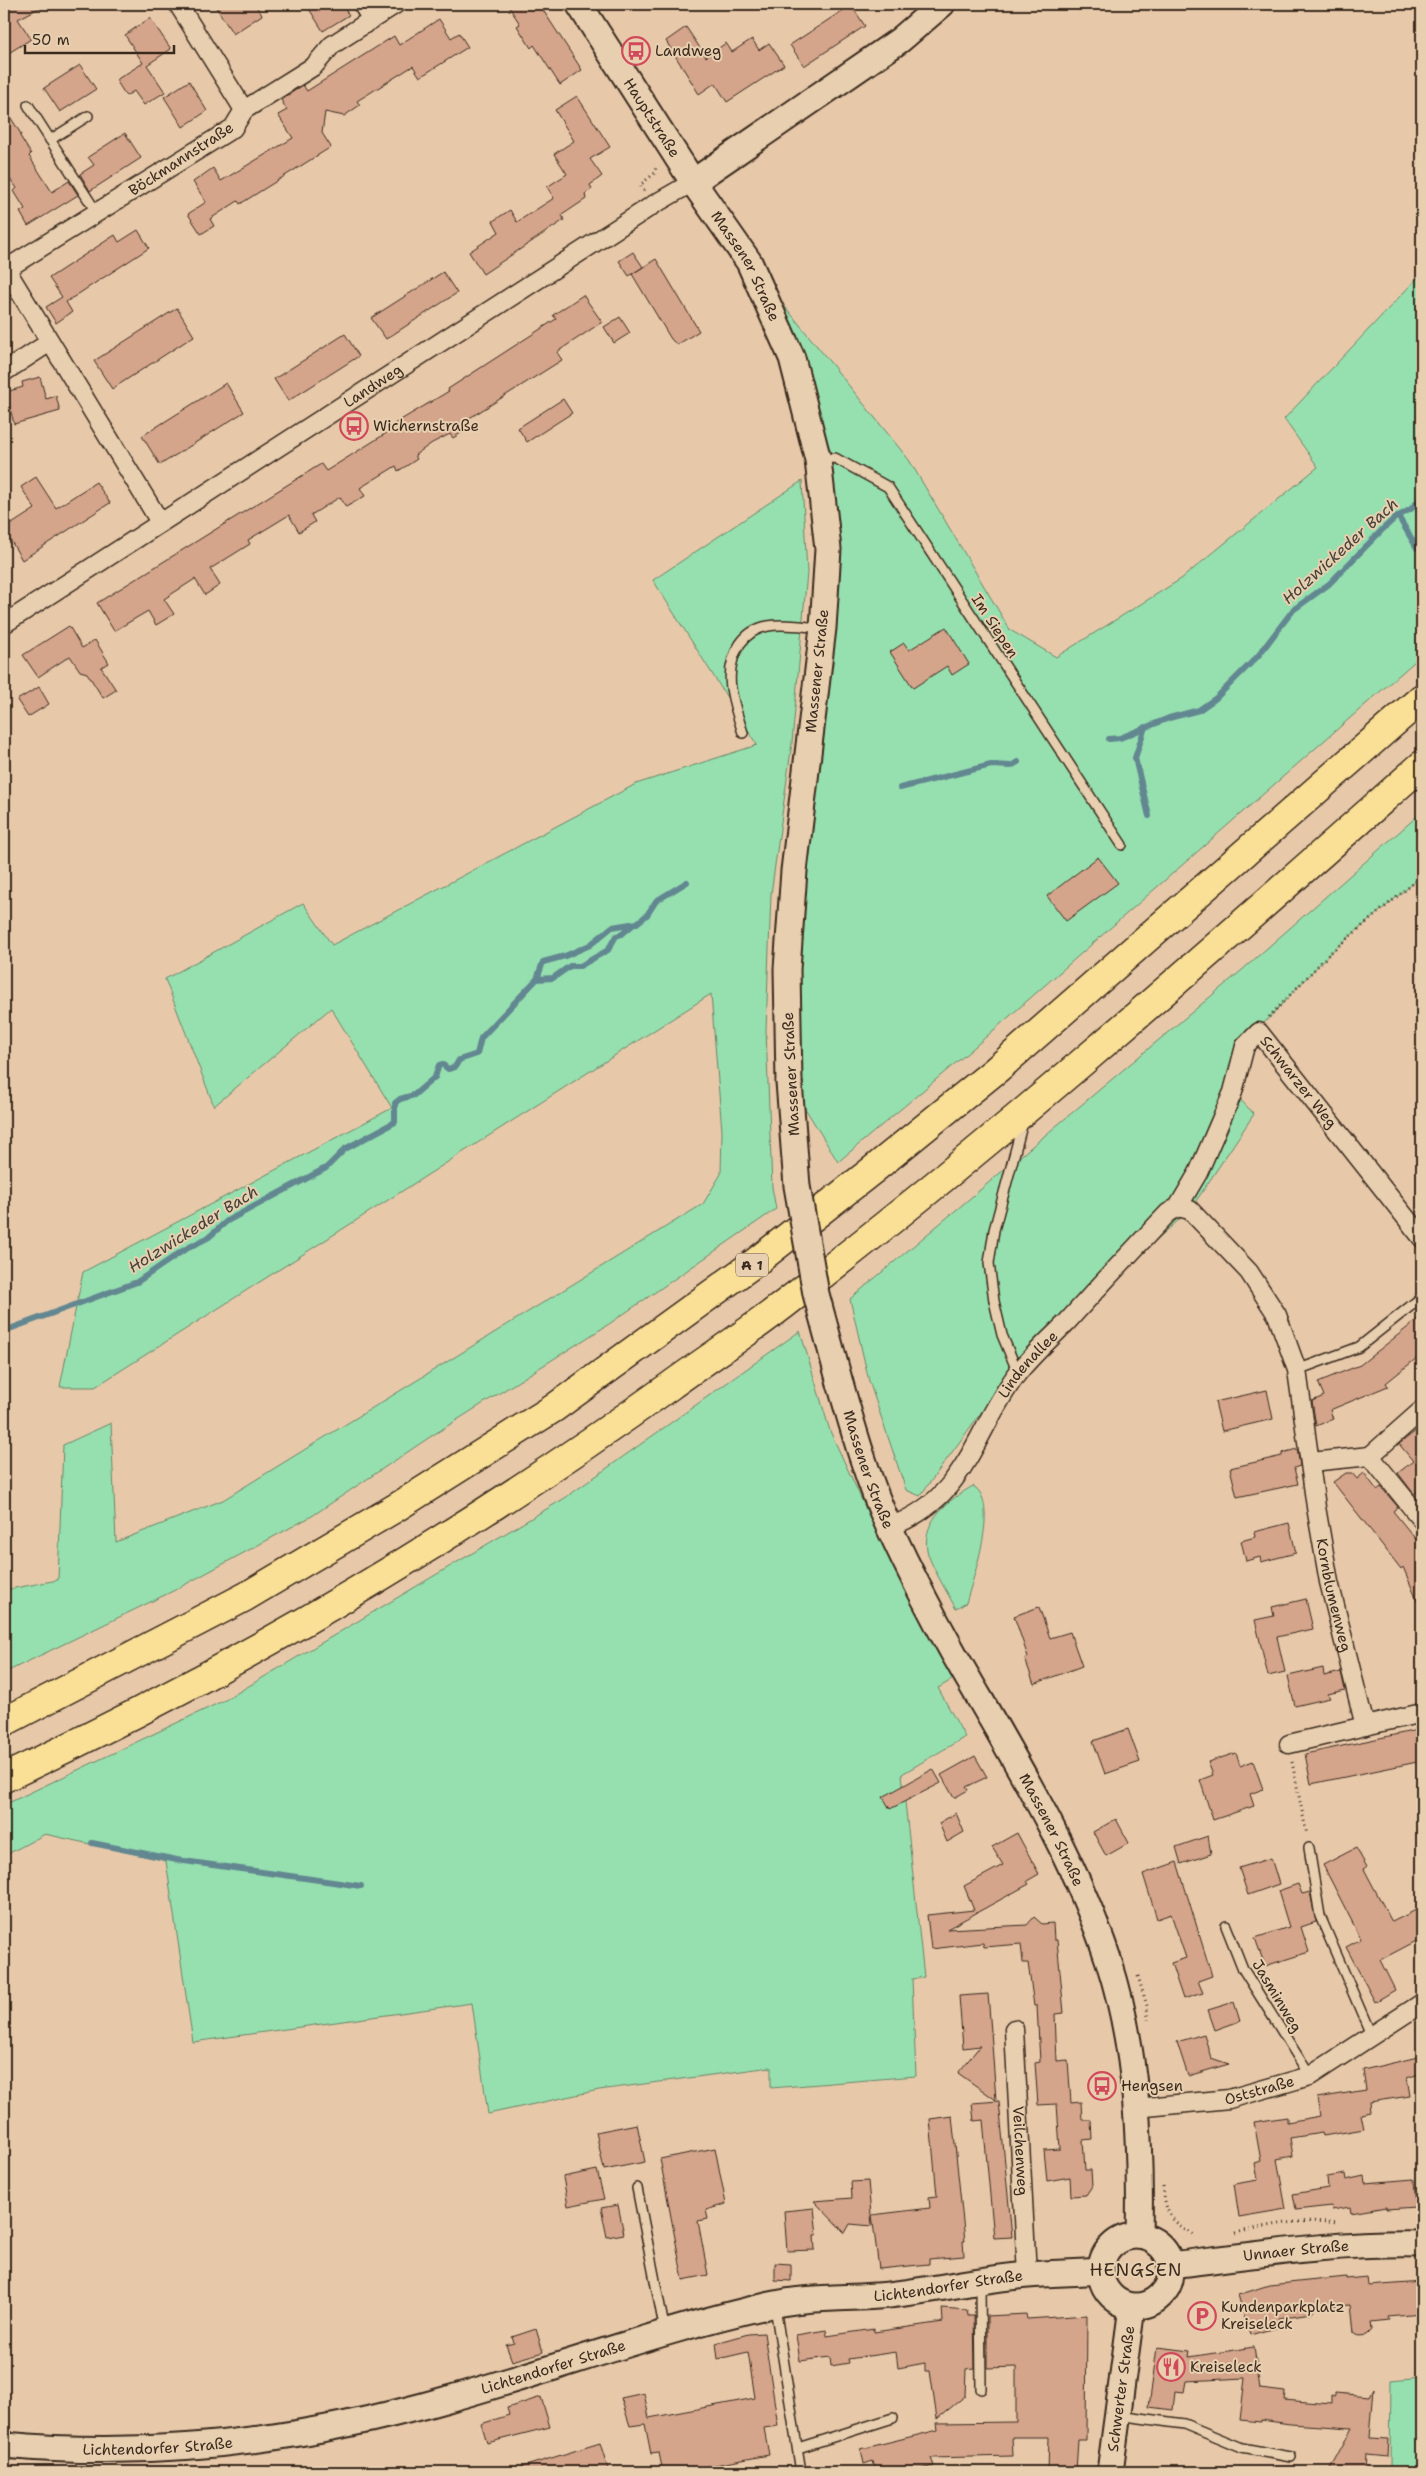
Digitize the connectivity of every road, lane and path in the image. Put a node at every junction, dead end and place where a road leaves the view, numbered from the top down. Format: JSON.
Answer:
{"nodes":[{"id":1,"x":178,"y":4,"type":"edge"},
{"id":2,"x":357,"y":4,"type":"edge"},
{"id":3,"x":396,"y":4,"type":"edge"},
{"id":4,"x":579,"y":4,"type":"edge"},
{"id":5,"x":942,"y":4,"type":"edge"},
{"id":6,"x":368,"y":22,"type":"junction"},
{"id":7,"x":28,"y":105,"type":"dead end"},
{"id":8,"x":244,"y":110,"type":"junction"},
{"id":9,"x":88,"y":116,"type":"dead end"},
{"id":10,"x":50,"y":140,"type":"junction"},
{"id":11,"x":656,"y":160,"type":"dead end"},
{"id":12,"x":693,"y":182,"type":"junction"},
{"id":13,"x":653,"y":205,"type":"junction"},
{"id":14,"x":97,"y":213,"type":"junction"},
{"id":15,"x":5,"y":268,"type":"edge"},
{"id":16,"x":50,"y":342,"type":"junction"},
{"id":17,"x":4,"y":372,"type":"edge"},
{"id":18,"x":818,"y":460,"type":"junction"},
{"id":19,"x":160,"y":522,"type":"junction"},
{"id":20,"x":4,"y":624,"type":"edge"},
{"id":21,"x":823,"y":628,"type":"junction"},
{"id":22,"x":1422,"y":698,"type":"edge"},
{"id":23,"x":742,"y":733,"type":"dead end"},
{"id":24,"x":1422,"y":765,"type":"edge"},
{"id":25,"x":1122,"y":845,"type":"dead end"},
{"id":26,"x":1422,"y":876,"type":"edge"},
{"id":27,"x":1259,"y":1032,"type":"junction"},
{"id":28,"x":1026,"y":1112,"type":"junction"},
{"id":29,"x":1178,"y":1207,"type":"junction"},
{"id":30,"x":1422,"y":1238,"type":"edge"},
{"id":31,"x":1422,"y":1296,"type":"edge"},
{"id":32,"x":1298,"y":1370,"type":"junction"},
{"id":33,"x":1018,"y":1374,"type":"junction"},
{"id":34,"x":1422,"y":1410,"type":"edge"},
{"id":35,"x":1370,"y":1456,"type":"junction"},
{"id":36,"x":1311,"y":1462,"type":"junction"},
{"id":37,"x":1422,"y":1518,"type":"edge"},
{"id":38,"x":889,"y":1526,"type":"junction"},
{"id":39,"x":1422,"y":1713,"type":"edge"},
{"id":40,"x":4,"y":1722,"type":"edge"},
{"id":41,"x":1365,"y":1726,"type":"junction"},
{"id":42,"x":1289,"y":1744,"type":"joint"},
{"id":43,"x":4,"y":1778,"type":"edge"},
{"id":44,"x":1309,"y":1848,"type":"joint"},
{"id":45,"x":1226,"y":1926,"type":"dead end"},
{"id":46,"x":1422,"y":2003,"type":"edge"},
{"id":47,"x":1014,"y":2029,"type":"dead end"},
{"id":48,"x":1372,"y":2037,"type":"junction"},
{"id":49,"x":1310,"y":2076,"type":"junction"},
{"id":50,"x":1136,"y":2108,"type":"junction"},
{"id":51,"x":637,"y":2188,"type":"dead end"},
{"id":52,"x":1139,"y":2236,"type":"junction"},
{"id":53,"x":1422,"y":2244,"type":"edge"},
{"id":54,"x":1171,"y":2265,"type":"junction"},
{"id":55,"x":1100,"y":2271,"type":"junction"},
{"id":56,"x":1028,"y":2275,"type":"junction"},
{"id":57,"x":980,"y":2281,"type":"junction"},
{"id":58,"x":774,"y":2304,"type":"junction"},
{"id":59,"x":1132,"y":2307,"type":"junction"},
{"id":60,"x":665,"y":2332,"type":"junction"},
{"id":61,"x":981,"y":2389,"type":"dead end"},
{"id":62,"x":1118,"y":2415,"type":"junction"},
{"id":63,"x":893,"y":2418,"type":"dead end"},
{"id":64,"x":4,"y":2445,"type":"edge"},
{"id":65,"x":798,"y":2448,"type":"junction"},
{"id":66,"x":1291,"y":2457,"type":"dead end"},
{"id":67,"x":801,"y":2472,"type":"edge"},
{"id":68,"x":1110,"y":2472,"type":"edge"}],
"edges":[{"from":1,"to":8,"type":"street","name":"Böckmannstraße"},
{"from":2,"to":6,"type":"lane"},
{"from":3,"to":6,"type":"street"},
{"from":4,"to":12,"type":"main road","name":"Hauptstraße"},
{"from":5,"to":12,"type":"main road"},
{"from":6,"to":8,"type":"street"},
{"from":7,"to":10,"type":"lane"},
{"from":8,"to":14,"type":"street","name":"Böckmannstraße"},
{"from":9,"to":10,"type":"lane"},
{"from":10,"to":14,"type":"lane"},
{"from":11,"to":13,"type":"path"},
{"from":12,"to":13,"type":"street","name":"Landweg"},
{"from":12,"to":18,"type":"main road","name":"Massener Straße"},
{"from":13,"to":19,"type":"street","name":"Landweg"},
{"from":14,"to":15,"type":"street","name":"Böckmannstraße"},
{"from":15,"to":16,"type":"street"},
{"from":16,"to":17,"type":"street"},
{"from":16,"to":19,"type":"street"},
{"from":18,"to":21,"type":"main road","name":"Massener Straße"},
{"from":18,"to":25,"type":"lane","name":"Im Siepen"},
{"from":19,"to":20,"type":"street","name":"Landweg"},
{"from":21,"to":23,"type":"lane"},
{"from":21,"to":38,"type":"main road","name":"Massener Straße","bridge":true},
{"from":22,"to":40,"type":"highway","number":"A 1"},
{"from":24,"to":28,"type":"highway"},
{"from":26,"to":27,"type":"path"},
{"from":27,"to":29,"type":"street","name":"Schwarzer Weg"},
{"from":27,"to":30,"type":"street","name":"Schwarzer Weg"},
{"from":28,"to":33,"type":"lane"},
{"from":28,"to":43,"type":"highway"},
{"from":29,"to":32,"type":"street","name":"Kornblumenweg"},
{"from":29,"to":33,"type":"street","name":"Lindenallee"},
{"from":31,"to":32,"type":"lane"},
{"from":32,"to":36,"type":"street","name":"Kornblumenweg"},
{"from":33,"to":38,"type":"street","name":"Lindenallee"},
{"from":34,"to":35,"type":"street"},
{"from":35,"to":36,"type":"street"},
{"from":35,"to":37,"type":"street"},
{"from":36,"to":41,"type":"street","name":"Kornblumenweg"},
{"from":38,"to":50,"type":"main road","name":"Massener Straße"},
{"from":39,"to":41,"type":"street"},
{"from":41,"to":42,"type":"street"},
{"from":42,"to":44,"type":"path"},
{"from":44,"to":48,"type":"lane"},
{"from":45,"to":49,"type":"lane","name":"Jasminweg"},
{"from":46,"to":48,"type":"street","name":"Oststraße"},
{"from":47,"to":56,"type":"street","name":"Veilchenweg"},
{"from":48,"to":49,"type":"street","name":"Oststraße"},
{"from":49,"to":50,"type":"street","name":"Oststraße"},
{"from":50,"to":52,"type":"main road","name":"Massener Straße"},
{"from":51,"to":60,"type":"lane"},
{"from":52,"to":54,"type":"main road"},
{"from":52,"to":55,"type":"main road"},
{"from":53,"to":54,"type":"main road","name":"Unnaer Straße"},
{"from":54,"to":59,"type":"main road"},
{"from":55,"to":56,"type":"main road","name":"Lichtendorfer Straße"},
{"from":55,"to":59,"type":"main road"},
{"from":56,"to":57,"type":"main road","name":"Lichtendorfer Straße"},
{"from":57,"to":58,"type":"main road","name":"Lichtendorfer Straße"},
{"from":57,"to":61,"type":"lane"},
{"from":58,"to":60,"type":"main road","name":"Lichtendorfer Straße"},
{"from":58,"to":65,"type":"lane"},
{"from":59,"to":62,"type":"main road","name":"Schwerter Straße"},
{"from":60,"to":64,"type":"main road","name":"Lichtendorfer Straße"},
{"from":62,"to":66,"type":"lane"},
{"from":62,"to":68,"type":"main road","name":"Schwerter Straße"},
{"from":63,"to":65,"type":"lane"},
{"from":65,"to":67,"type":"lane"}]}
